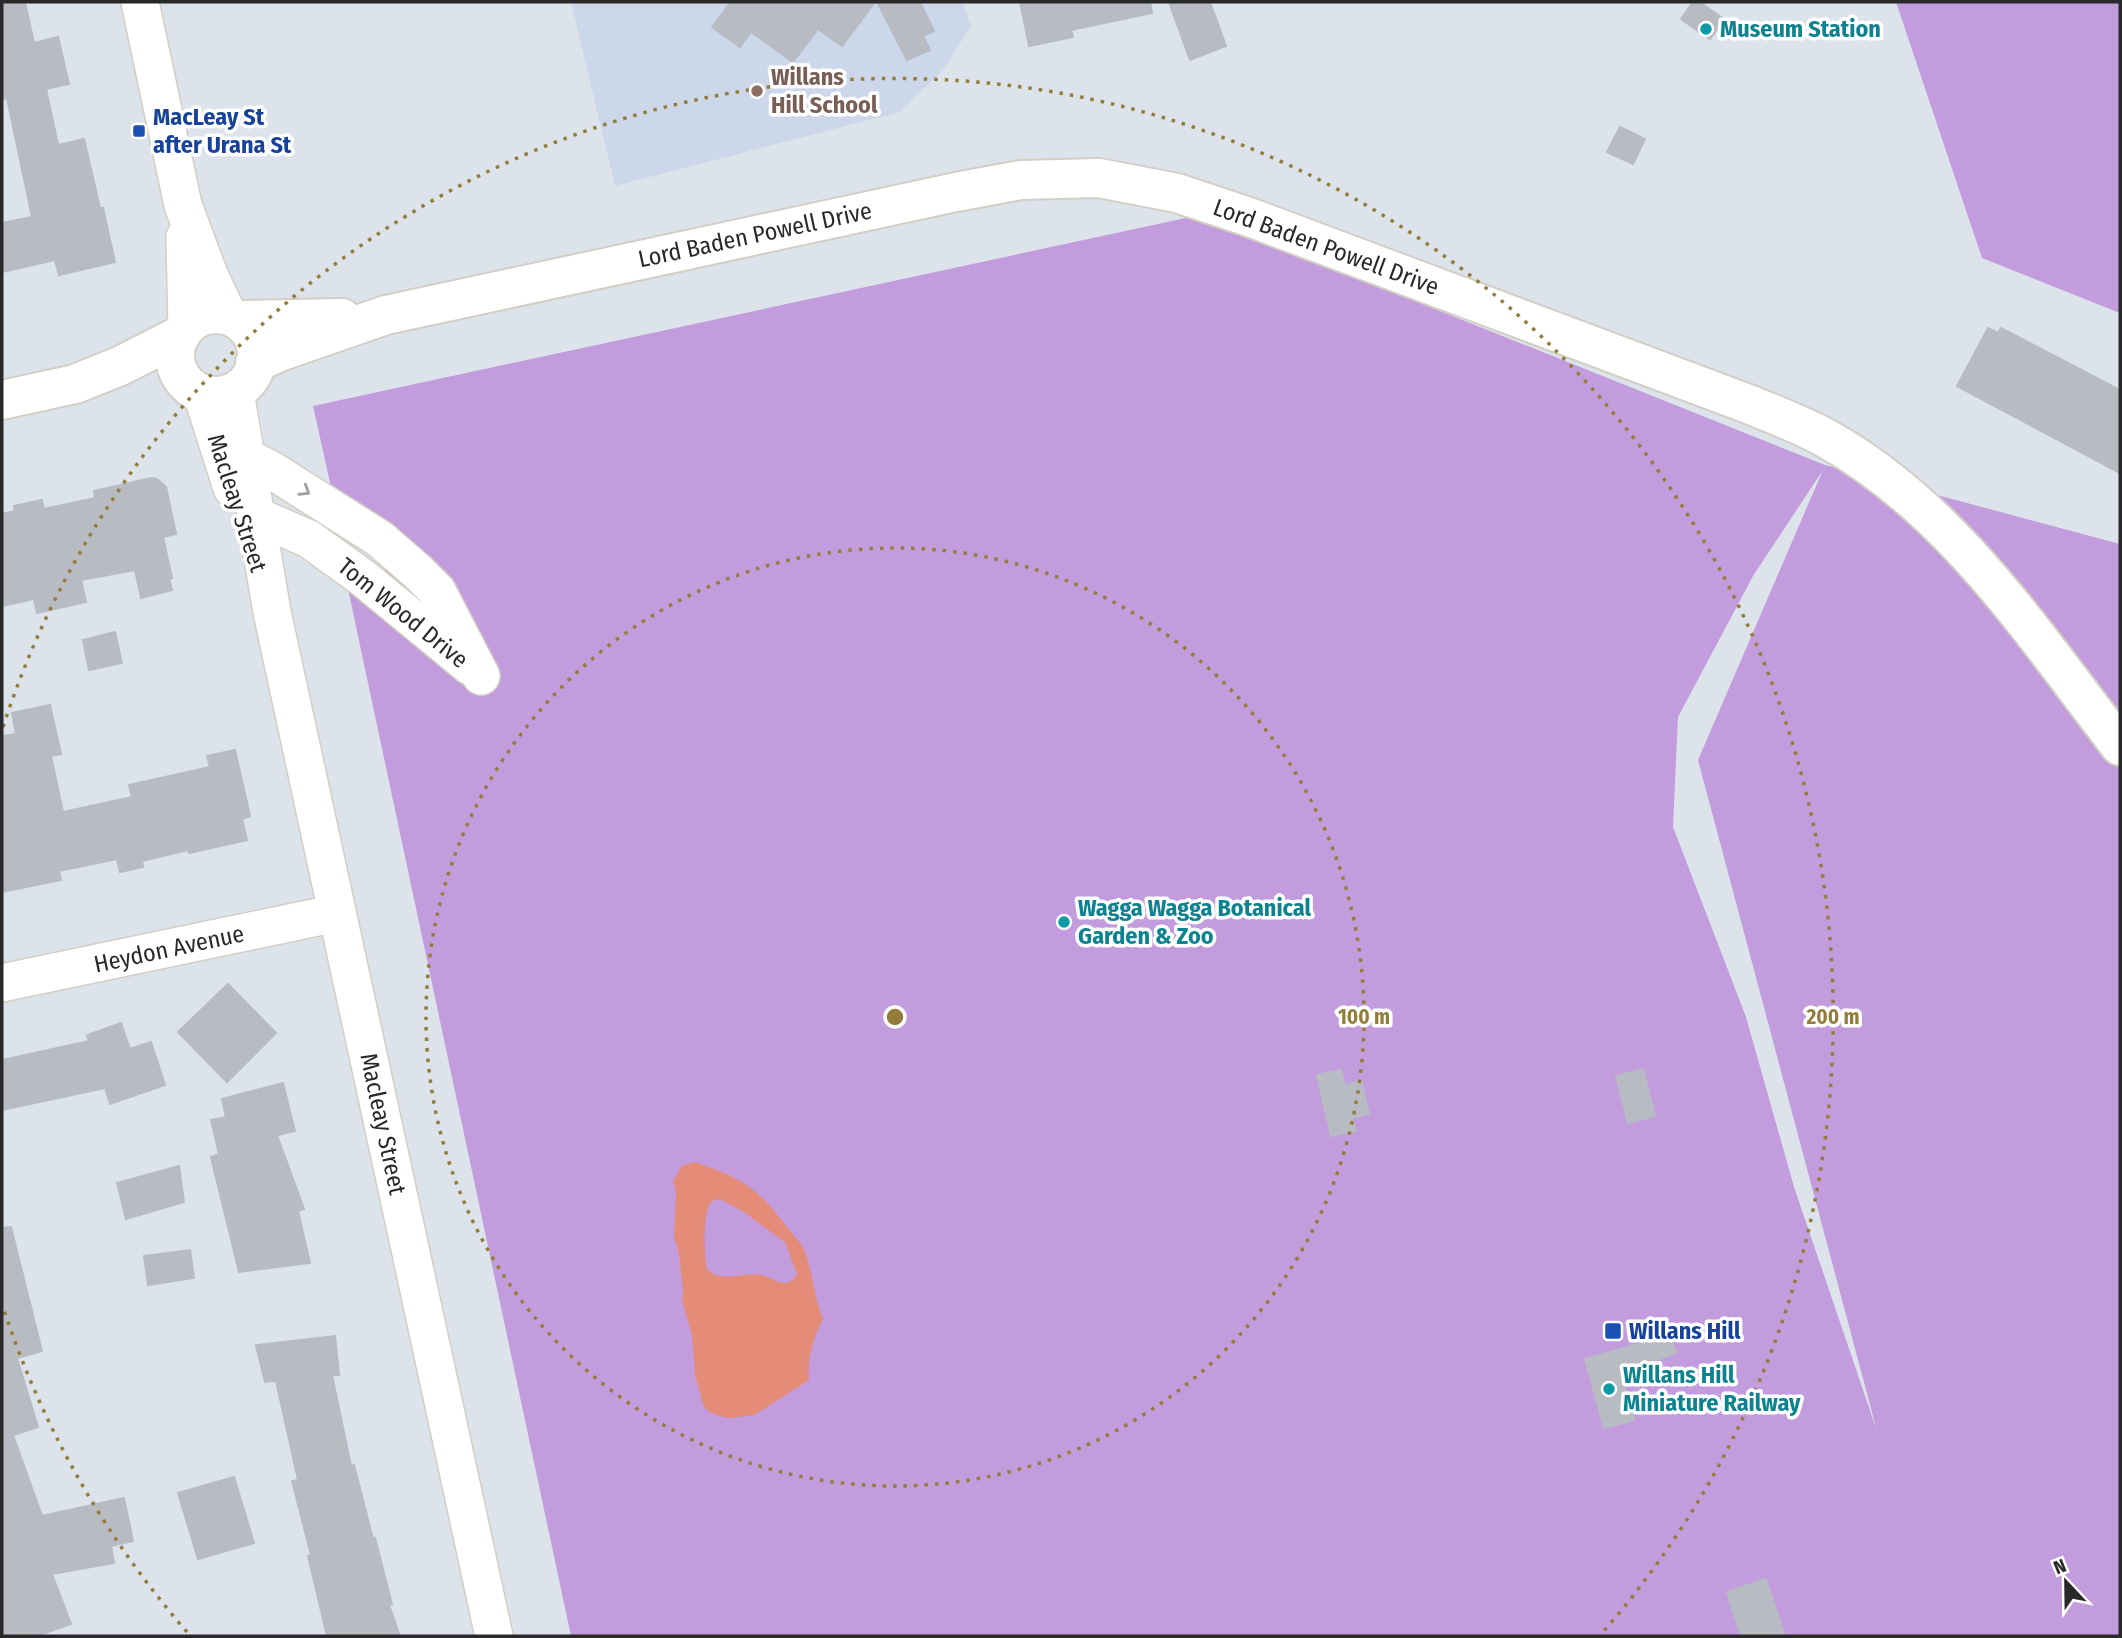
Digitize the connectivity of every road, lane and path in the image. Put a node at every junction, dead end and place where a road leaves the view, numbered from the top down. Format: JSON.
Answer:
{"nodes":[{"id":1,"x":140,"y":2,"type":"edge"},
{"id":2,"x":183,"y":205,"type":"junction"},
{"id":3,"x":386,"y":314,"type":"junction"},
{"id":4,"x":233,"y":318,"type":"junction"},
{"id":5,"x":184,"y":331,"type":"junction"},
{"id":6,"x":219,"y":382,"type":"junction"},
{"id":7,"x":75,"y":384,"type":"junction"},
{"id":8,"x":2,"y":400,"type":"edge"},
{"id":9,"x":246,"y":457,"type":"junction"},
{"id":10,"x":256,"y":516,"type":"junction"},
{"id":11,"x":272,"y":612,"type":"junction"},
{"id":12,"x":2120,"y":746,"type":"edge"},
{"id":13,"x":337,"y":913,"type":"junction"},
{"id":14,"x":2,"y":983,"type":"edge"},
{"id":15,"x":494,"y":1636,"type":"edge"}],
"edges":[{"from":1,"to":2,"type":"street"},
{"from":2,"to":4,"type":"street"},
{"from":2,"to":5,"type":"street"},
{"from":3,"to":4,"type":"street","name":"Lord Baden Powell Drive"},
{"from":3,"to":6,"type":"street","name":"Lord Baden Powell Drive"},
{"from":3,"to":12,"type":"street","name":"Lord Baden Powell Drive"},
{"from":4,"to":5,"type":"street"},
{"from":4,"to":6,"type":"street"},
{"from":5,"to":6,"type":"street"},
{"from":5,"to":7,"type":"street"},
{"from":6,"to":7,"type":"street"},
{"from":6,"to":9,"type":"street","name":"Macleay Street"},
{"from":6,"to":11,"type":"street","name":"Macleay Street"},
{"from":7,"to":8,"type":"street"},
{"from":9,"to":10,"type":"street","name":"Macleay Street"},
{"from":9,"to":10,"type":"street","name":"Tom Wood Drive","one_way":true},
{"from":10,"to":11,"type":"street","name":"Macleay Street"},
{"from":11,"to":13,"type":"street","name":"Macleay Street"},
{"from":13,"to":14,"type":"street","name":"Heydon Avenue"},
{"from":13,"to":15,"type":"street","name":"Macleay Street"}]}
